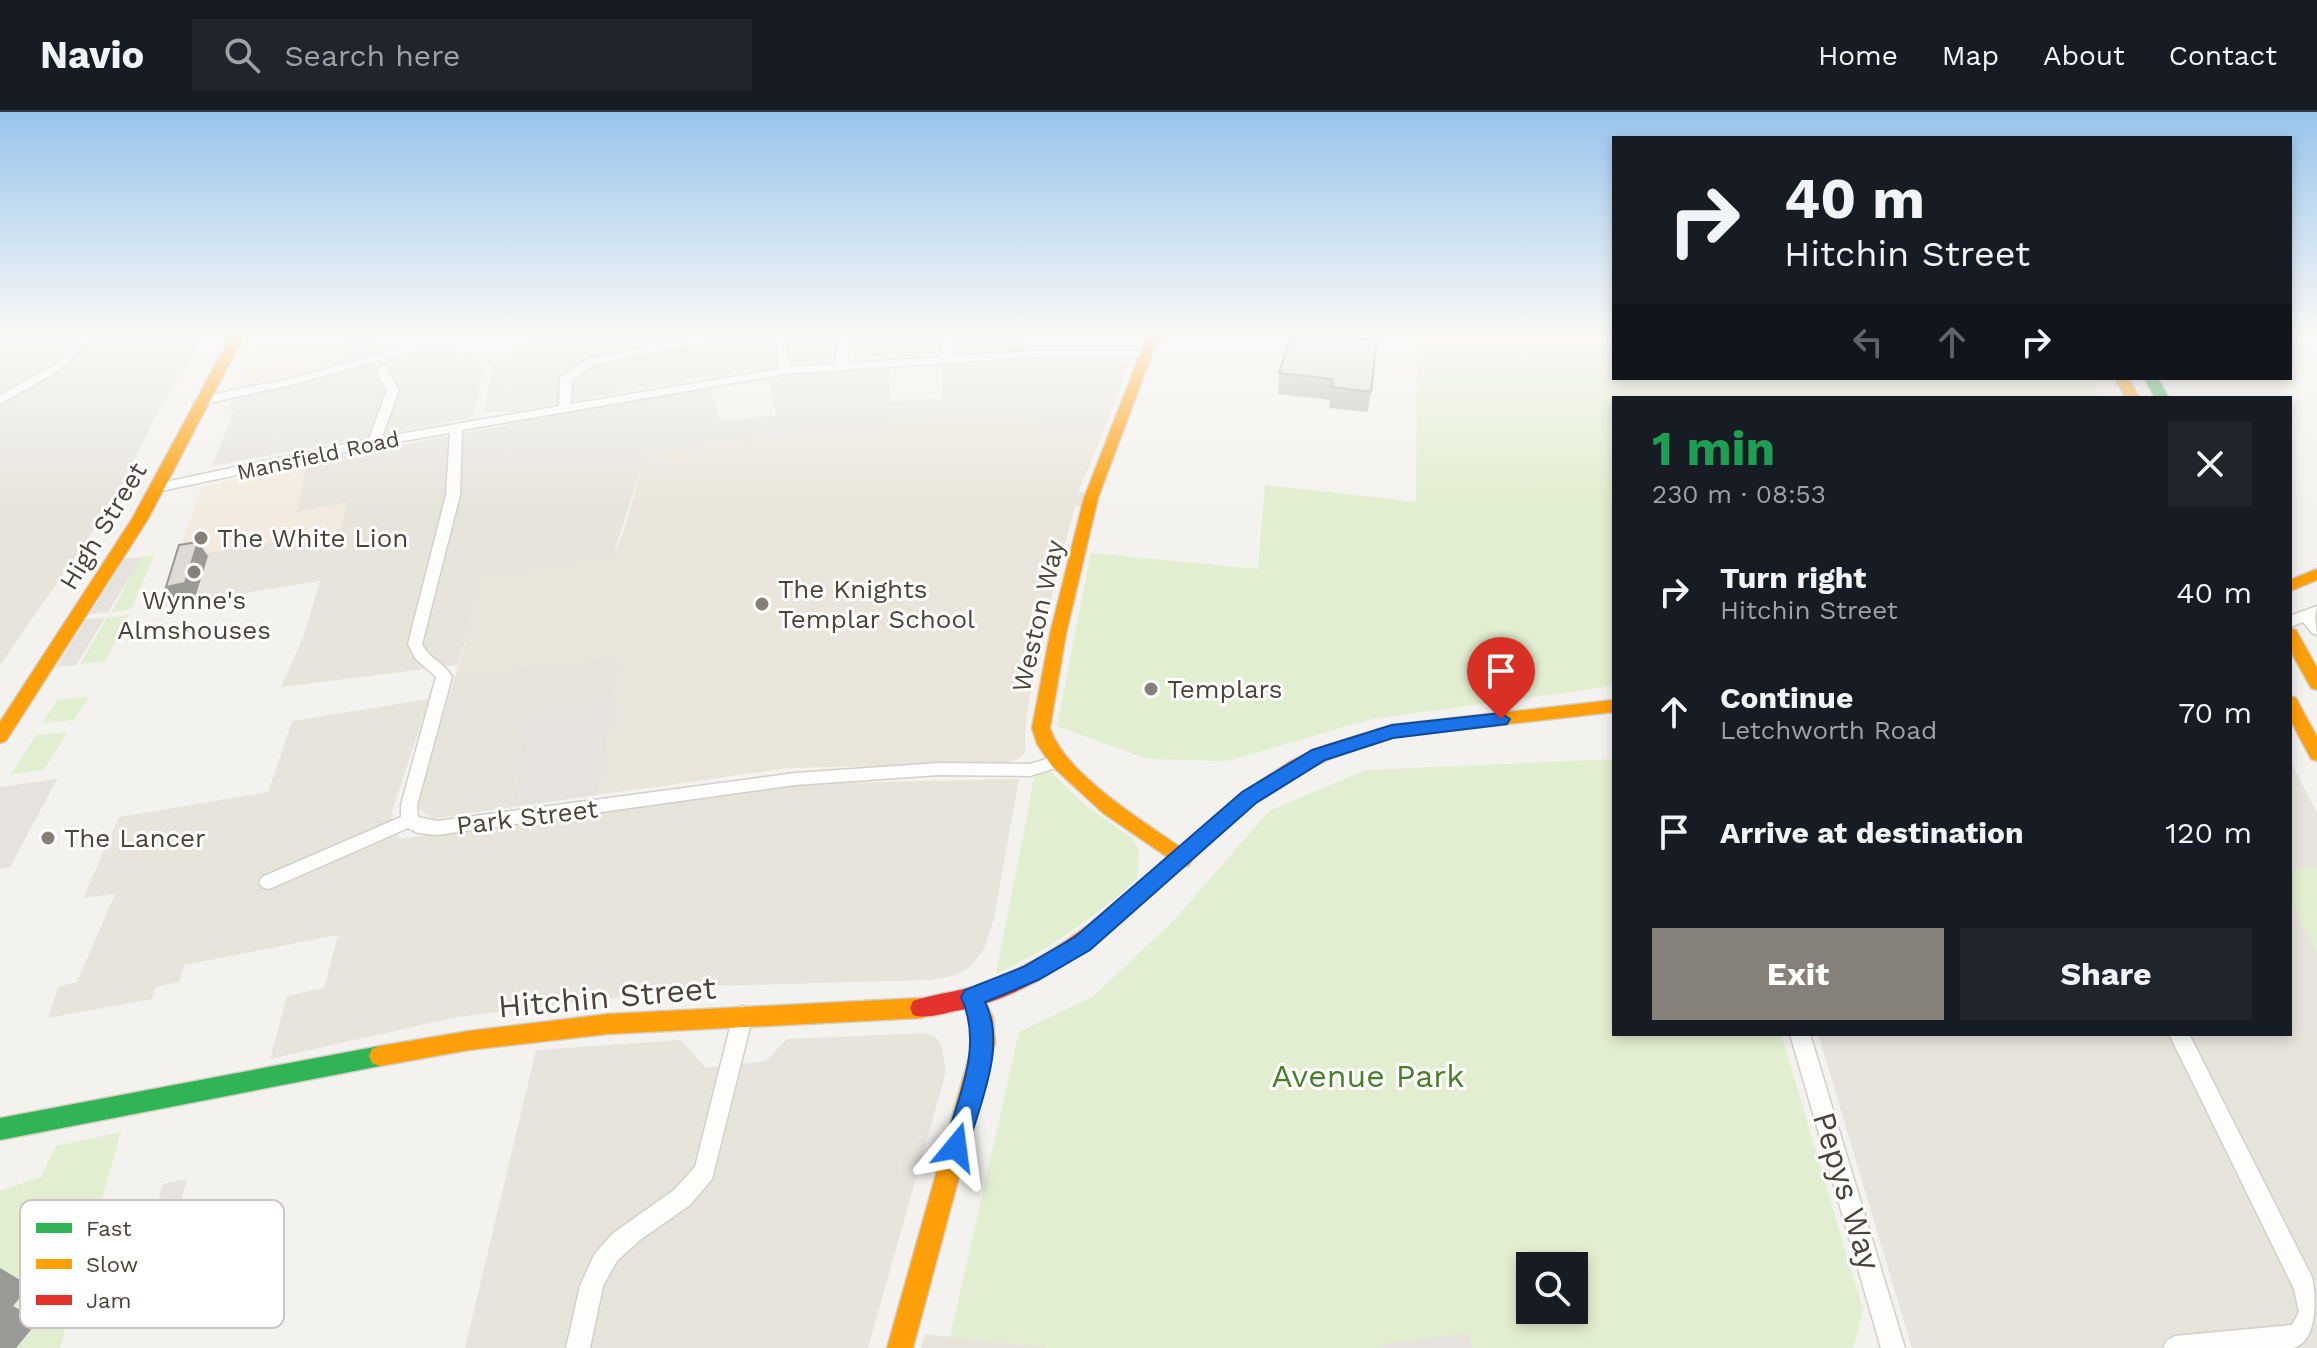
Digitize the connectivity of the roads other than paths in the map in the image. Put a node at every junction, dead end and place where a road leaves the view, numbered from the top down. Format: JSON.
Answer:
{"nodes":[{"id":1,"x":209,"y":392,"type":"edge"},
{"id":2,"x":245,"y":392,"type":"edge"},
{"id":3,"x":392,"y":392,"type":"edge"},
{"id":4,"x":566,"y":392,"type":"edge"},
{"id":5,"x":665,"y":392,"type":"edge"},
{"id":6,"x":1132,"y":392,"type":"edge"},
{"id":7,"x":205,"y":400,"type":"junction"},
{"id":8,"x":565,"y":409,"type":"junction"},
{"id":9,"x":456,"y":428,"type":"junction"},
{"id":10,"x":374,"y":442,"type":"junction"},
{"id":11,"x":156,"y":488,"type":"junction"},
{"id":12,"x":2317,"y":574,"type":"edge"},
{"id":13,"x":2292,"y":585,"type":"edge"},
{"id":14,"x":2311,"y":613,"type":"edge"},
{"id":15,"x":2292,"y":621,"type":"edge"},
{"id":16,"x":2317,"y":630,"type":"edge"},
{"id":17,"x":2292,"y":638,"type":"edge"},
{"id":18,"x":2317,"y":684,"type":"edge"},
{"id":19,"x":1612,"y":706,"type":"edge"},
{"id":20,"x":2292,"y":706,"type":"edge"},
{"id":21,"x":0,"y":736,"type":"edge"},
{"id":22,"x":2317,"y":754,"type":"edge"},
{"id":23,"x":1059,"y":761,"type":"junction"},
{"id":24,"x":410,"y":820,"type":"junction"},
{"id":25,"x":1182,"y":859,"type":"junction"},
{"id":26,"x":268,"y":882,"type":"dead end"},
{"id":27,"x":972,"y":997,"type":"junction"},
{"id":28,"x":743,"y":1015,"type":"junction"},
{"id":29,"x":1801,"y":1036,"type":"edge"},
{"id":30,"x":2180,"y":1036,"type":"edge"},
{"id":31,"x":0,"y":1129,"type":"edge"},
{"id":32,"x":578,"y":1348,"type":"edge"},
{"id":33,"x":900,"y":1348,"type":"edge"},
{"id":34,"x":1893,"y":1348,"type":"edge"},
{"id":35,"x":2175,"y":1348,"type":"edge"}],
"edges":[{"from":1,"to":7,"type":"main road","name":"High Street"},
{"from":2,"to":7,"type":"street"},
{"from":3,"to":10,"type":"street"},
{"from":4,"to":8,"type":"street"},
{"from":5,"to":8,"type":"street","name":"Mansfield Road"},
{"from":6,"to":23,"type":"main road","name":"Weston Way"},
{"from":7,"to":11,"type":"main road","name":"High Street"},
{"from":8,"to":9,"type":"street","name":"Mansfield Road"},
{"from":9,"to":10,"type":"street","name":"Mansfield Road"},
{"from":9,"to":24,"type":"street"},
{"from":10,"to":11,"type":"street","name":"Mansfield Road"},
{"from":11,"to":21,"type":"main road","name":"High Street"},
{"from":12,"to":13,"type":"main road"},
{"from":14,"to":15,"type":"street"},
{"from":14,"to":16,"type":"street"},
{"from":17,"to":18,"type":"main road"},
{"from":19,"to":25,"type":"main road","name":"Hitchin Street"},
{"from":20,"to":22,"type":"main road"},
{"from":23,"to":24,"type":"street","name":"Park Street"},
{"from":23,"to":25,"type":"main road","name":"Weston Way"},
{"from":24,"to":26,"type":"street"},
{"from":25,"to":27,"type":"main road","name":"Hitchin Street"},
{"from":27,"to":28,"type":"main road","name":"Hitchin Street"},
{"from":27,"to":33,"type":"main road"},
{"from":28,"to":31,"type":"main road","name":"Hitchin Street"},
{"from":28,"to":32,"type":"street"},
{"from":29,"to":34,"type":"street","name":"Pepys Way"},
{"from":30,"to":35,"type":"street"}]}
